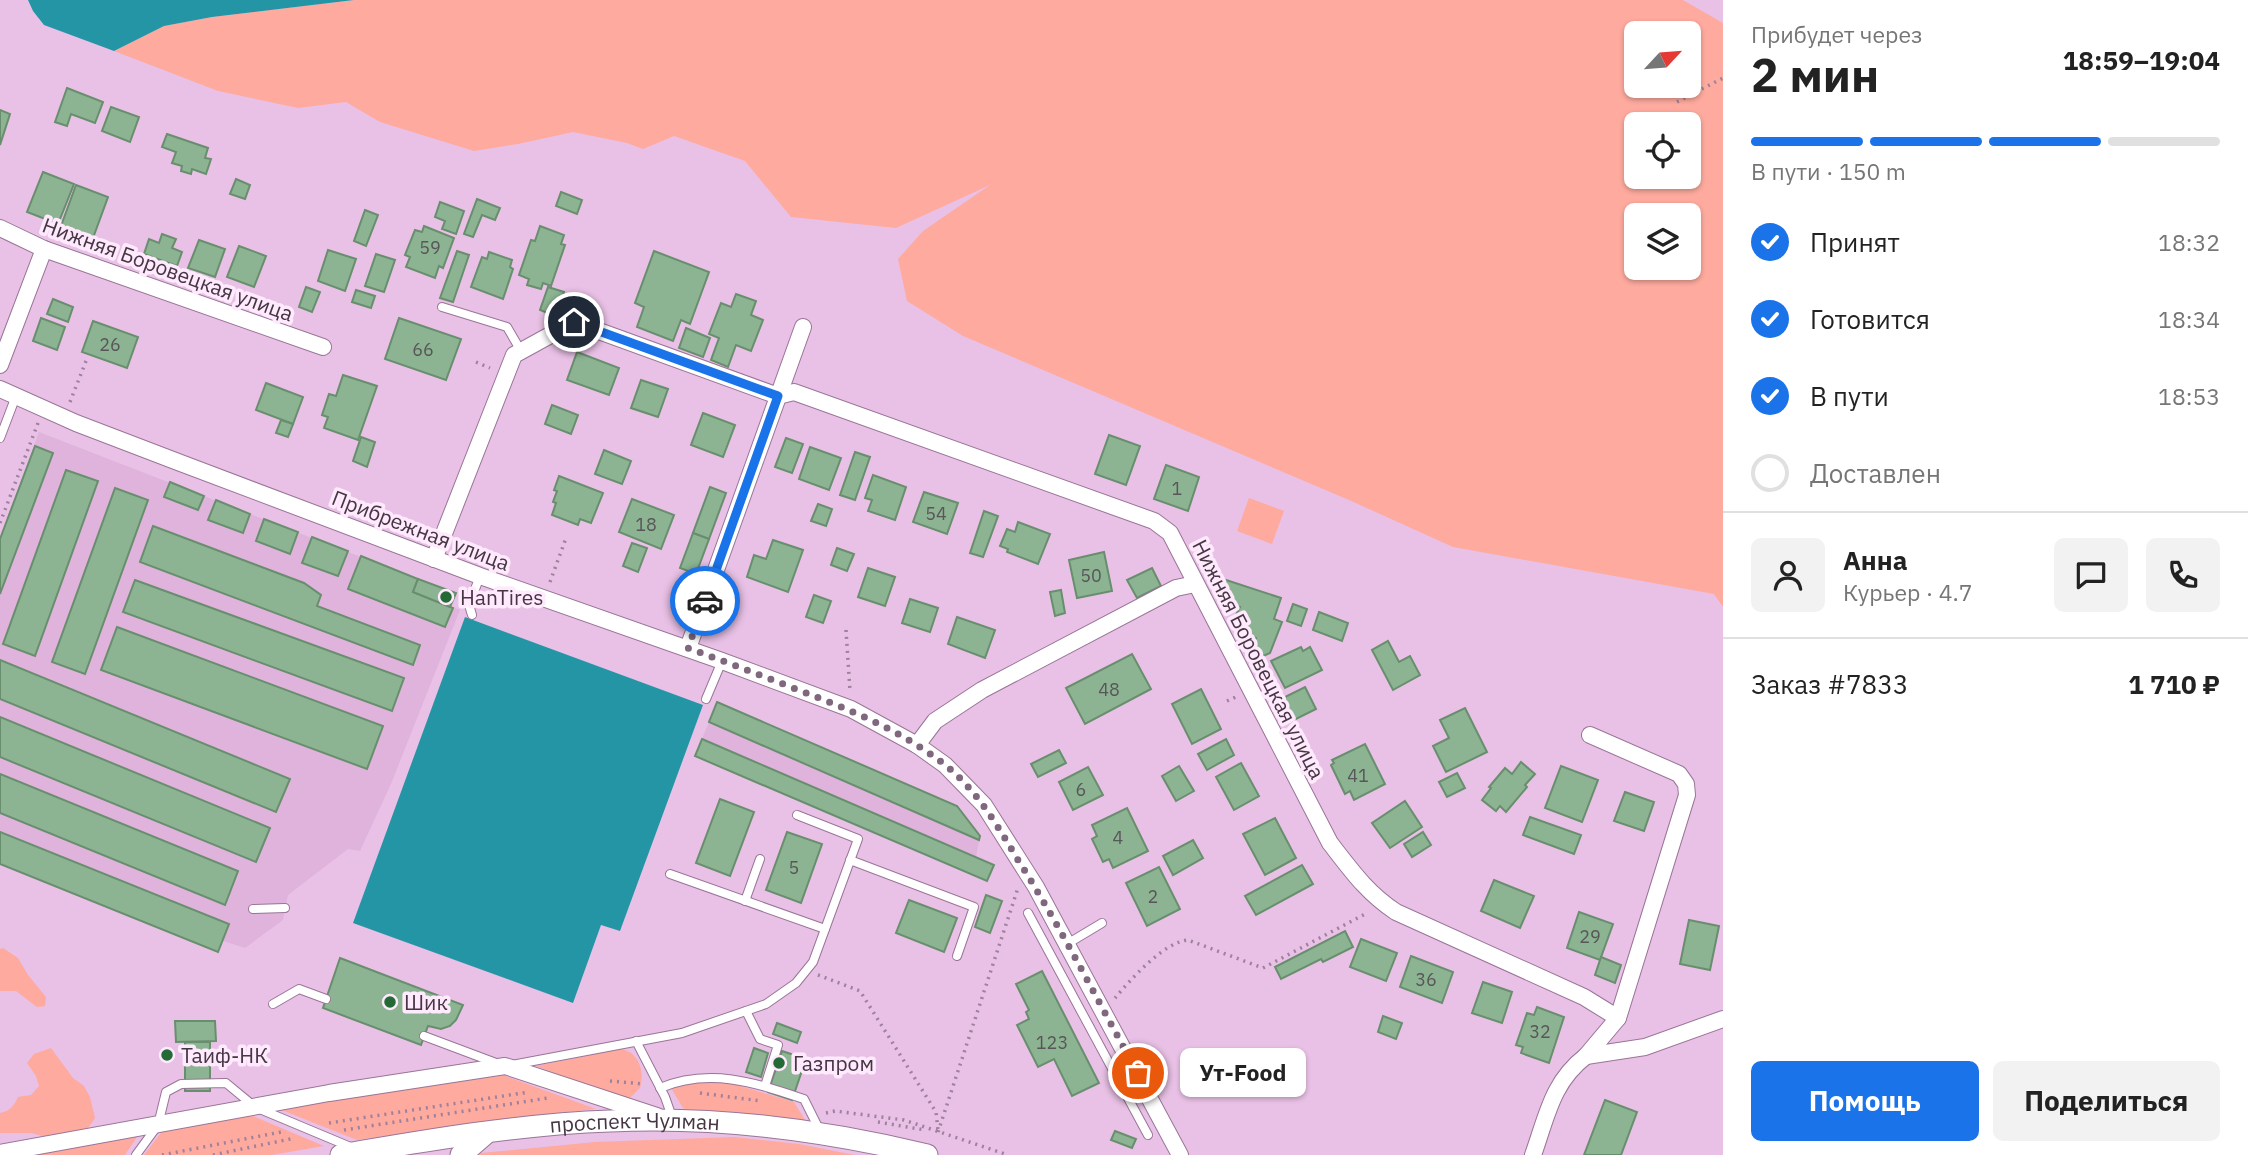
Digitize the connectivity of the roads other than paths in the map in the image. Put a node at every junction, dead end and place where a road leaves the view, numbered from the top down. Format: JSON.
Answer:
{"nodes":[{"id":1,"x":0,"y":228,"type":"edge"},
{"id":2,"x":44,"y":249,"type":"junction"},
{"id":3,"x":442,"y":307,"type":"dead end"},
{"id":4,"x":803,"y":327,"type":"dead end"},
{"id":5,"x":323,"y":347,"type":"dead end"},
{"id":6,"x":518,"y":353,"type":"junction"},
{"id":7,"x":0,"y":365,"type":"edge"},
{"id":8,"x":0,"y":388,"type":"edge"},
{"id":9,"x":16,"y":396,"type":"junction"},
{"id":10,"x":778,"y":396,"type":"junction"},
{"id":11,"x":0,"y":438,"type":"edge"},
{"id":12,"x":434,"y":559,"type":"junction"},
{"id":13,"x":480,"y":576,"type":"junction"},
{"id":14,"x":1195,"y":584,"type":"junction"},
{"id":15,"x":472,"y":615,"type":"dead end"},
{"id":16,"x":688,"y":648,"type":"junction"},
{"id":17,"x":722,"y":661,"type":"junction"},
{"id":18,"x":706,"y":699,"type":"dead end"},
{"id":19,"x":1590,"y":735,"type":"dead end"},
{"id":20,"x":917,"y":745,"type":"junction"},
{"id":21,"x":797,"y":816,"type":"dead end"},
{"id":22,"x":760,"y":859,"type":"dead end"},
{"id":23,"x":850,"y":860,"type":"junction"},
{"id":24,"x":670,"y":874,"type":"dead end"},
{"id":25,"x":746,"y":901,"type":"junction"},
{"id":26,"x":285,"y":908,"type":"dead end"},
{"id":27,"x":253,"y":909,"type":"dead end"},
{"id":28,"x":1028,"y":913,"type":"dead end"},
{"id":29,"x":1102,"y":923,"type":"dead end"},
{"id":30,"x":825,"y":929,"type":"junction"},
{"id":31,"x":1067,"y":944,"type":"junction"},
{"id":32,"x":957,"y":956,"type":"dead end"},
{"id":33,"x":326,"y":999,"type":"dead end"},
{"id":34,"x":273,"y":1004,"type":"dead end"},
{"id":35,"x":746,"y":1011,"type":"junction"},
{"id":36,"x":1618,"y":1018,"type":"junction"},
{"id":37,"x":1723,"y":1018,"type":"edge"},
{"id":38,"x":424,"y":1036,"type":"dead end"},
{"id":39,"x":636,"y":1041,"type":"junction"},
{"id":40,"x":1587,"y":1056,"type":"junction"},
{"id":41,"x":505,"y":1066,"type":"junction"},
{"id":42,"x":765,"y":1086,"type":"junction"},
{"id":43,"x":660,"y":1088,"type":"junction"},
{"id":44,"x":255,"y":1107,"type":"junction"},
{"id":45,"x":673,"y":1120,"type":"junction"},
{"id":46,"x":158,"y":1125,"type":"junction"},
{"id":47,"x":485,"y":1134,"type":"junction"},
{"id":48,"x":821,"y":1134,"type":"junction"},
{"id":49,"x":1148,"y":1135,"type":"dead end"},
{"id":50,"x":0,"y":1153,"type":"edge"},
{"id":51,"x":351,"y":1153,"type":"edge"},
{"id":52,"x":136,"y":1155,"type":"edge"},
{"id":53,"x":461,"y":1155,"type":"edge"},
{"id":54,"x":927,"y":1155,"type":"edge"},
{"id":55,"x":1180,"y":1155,"type":"edge"},
{"id":56,"x":1533,"y":1155,"type":"edge"}],
"edges":[{"from":1,"to":2,"type":"street","name":"Нижняя Боровецкая улица"},
{"from":2,"to":5,"type":"street","name":"Нижняя Боровецкая улица"},
{"from":2,"to":7,"type":"street"},
{"from":3,"to":6,"type":"lane"},
{"from":4,"to":10,"type":"street"},
{"from":6,"to":10,"type":"street","name":"Нижняя Боровецкая улица"},
{"from":6,"to":12,"type":"street"},
{"from":8,"to":9,"type":"street","name":"Прибрежная улица"},
{"from":9,"to":11,"type":"lane"},
{"from":9,"to":12,"type":"street","name":"Прибрежная улица"},
{"from":10,"to":14,"type":"street","name":"Нижняя Боровецкая улица"},
{"from":10,"to":16,"type":"street"},
{"from":12,"to":13,"type":"street","name":"Прибрежная улица"},
{"from":13,"to":15,"type":"lane"},
{"from":13,"to":16,"type":"street","name":"Прибрежная улица"},
{"from":14,"to":20,"type":"street"},
{"from":14,"to":36,"type":"street","name":"Нижняя Боровецкая улица"},
{"from":16,"to":17,"type":"street","name":"Прибрежная улица"},
{"from":17,"to":18,"type":"lane"},
{"from":17,"to":20,"type":"street","name":"Прибрежная улица"},
{"from":19,"to":36,"type":"street"},
{"from":20,"to":31,"type":"street","name":"Прибрежная улица"},
{"from":21,"to":23,"type":"lane"},
{"from":22,"to":25,"type":"lane"},
{"from":23,"to":30,"type":"lane"},
{"from":23,"to":32,"type":"lane"},
{"from":24,"to":25,"type":"lane"},
{"from":25,"to":30,"type":"lane"},
{"from":26,"to":27,"type":"lane"},
{"from":28,"to":49,"type":"lane"},
{"from":29,"to":31,"type":"lane"},
{"from":30,"to":35,"type":"lane"},
{"from":31,"to":55,"type":"street","name":"Прибрежная улица"},
{"from":33,"to":34,"type":"lane"},
{"from":35,"to":39,"type":"lane"},
{"from":35,"to":42,"type":"lane"},
{"from":36,"to":40,"type":"street"},
{"from":37,"to":40,"type":"street"},
{"from":38,"to":41,"type":"lane"},
{"from":39,"to":41,"type":"lane"},
{"from":39,"to":43,"type":"lane"},
{"from":40,"to":56,"type":"street"},
{"from":41,"to":44,"type":"street"},
{"from":41,"to":45,"type":"street"},
{"from":42,"to":43,"type":"lane"},
{"from":42,"to":48,"type":"lane"},
{"from":43,"to":45,"type":"lane"},
{"from":44,"to":46,"type":"street"},
{"from":44,"to":46,"type":"lane"},
{"from":44,"to":51,"type":"lane"},
{"from":45,"to":47,"type":"main road","name":"проспект Чулман"},
{"from":45,"to":48,"type":"main road","name":"проспект Чулман"},
{"from":46,"to":50,"type":"street"},
{"from":46,"to":52,"type":"lane"},
{"from":47,"to":51,"type":"main road","name":"проспект Чулман"},
{"from":47,"to":53,"type":"main road"},
{"from":48,"to":54,"type":"main road","name":"проспект Чулман"}]}
